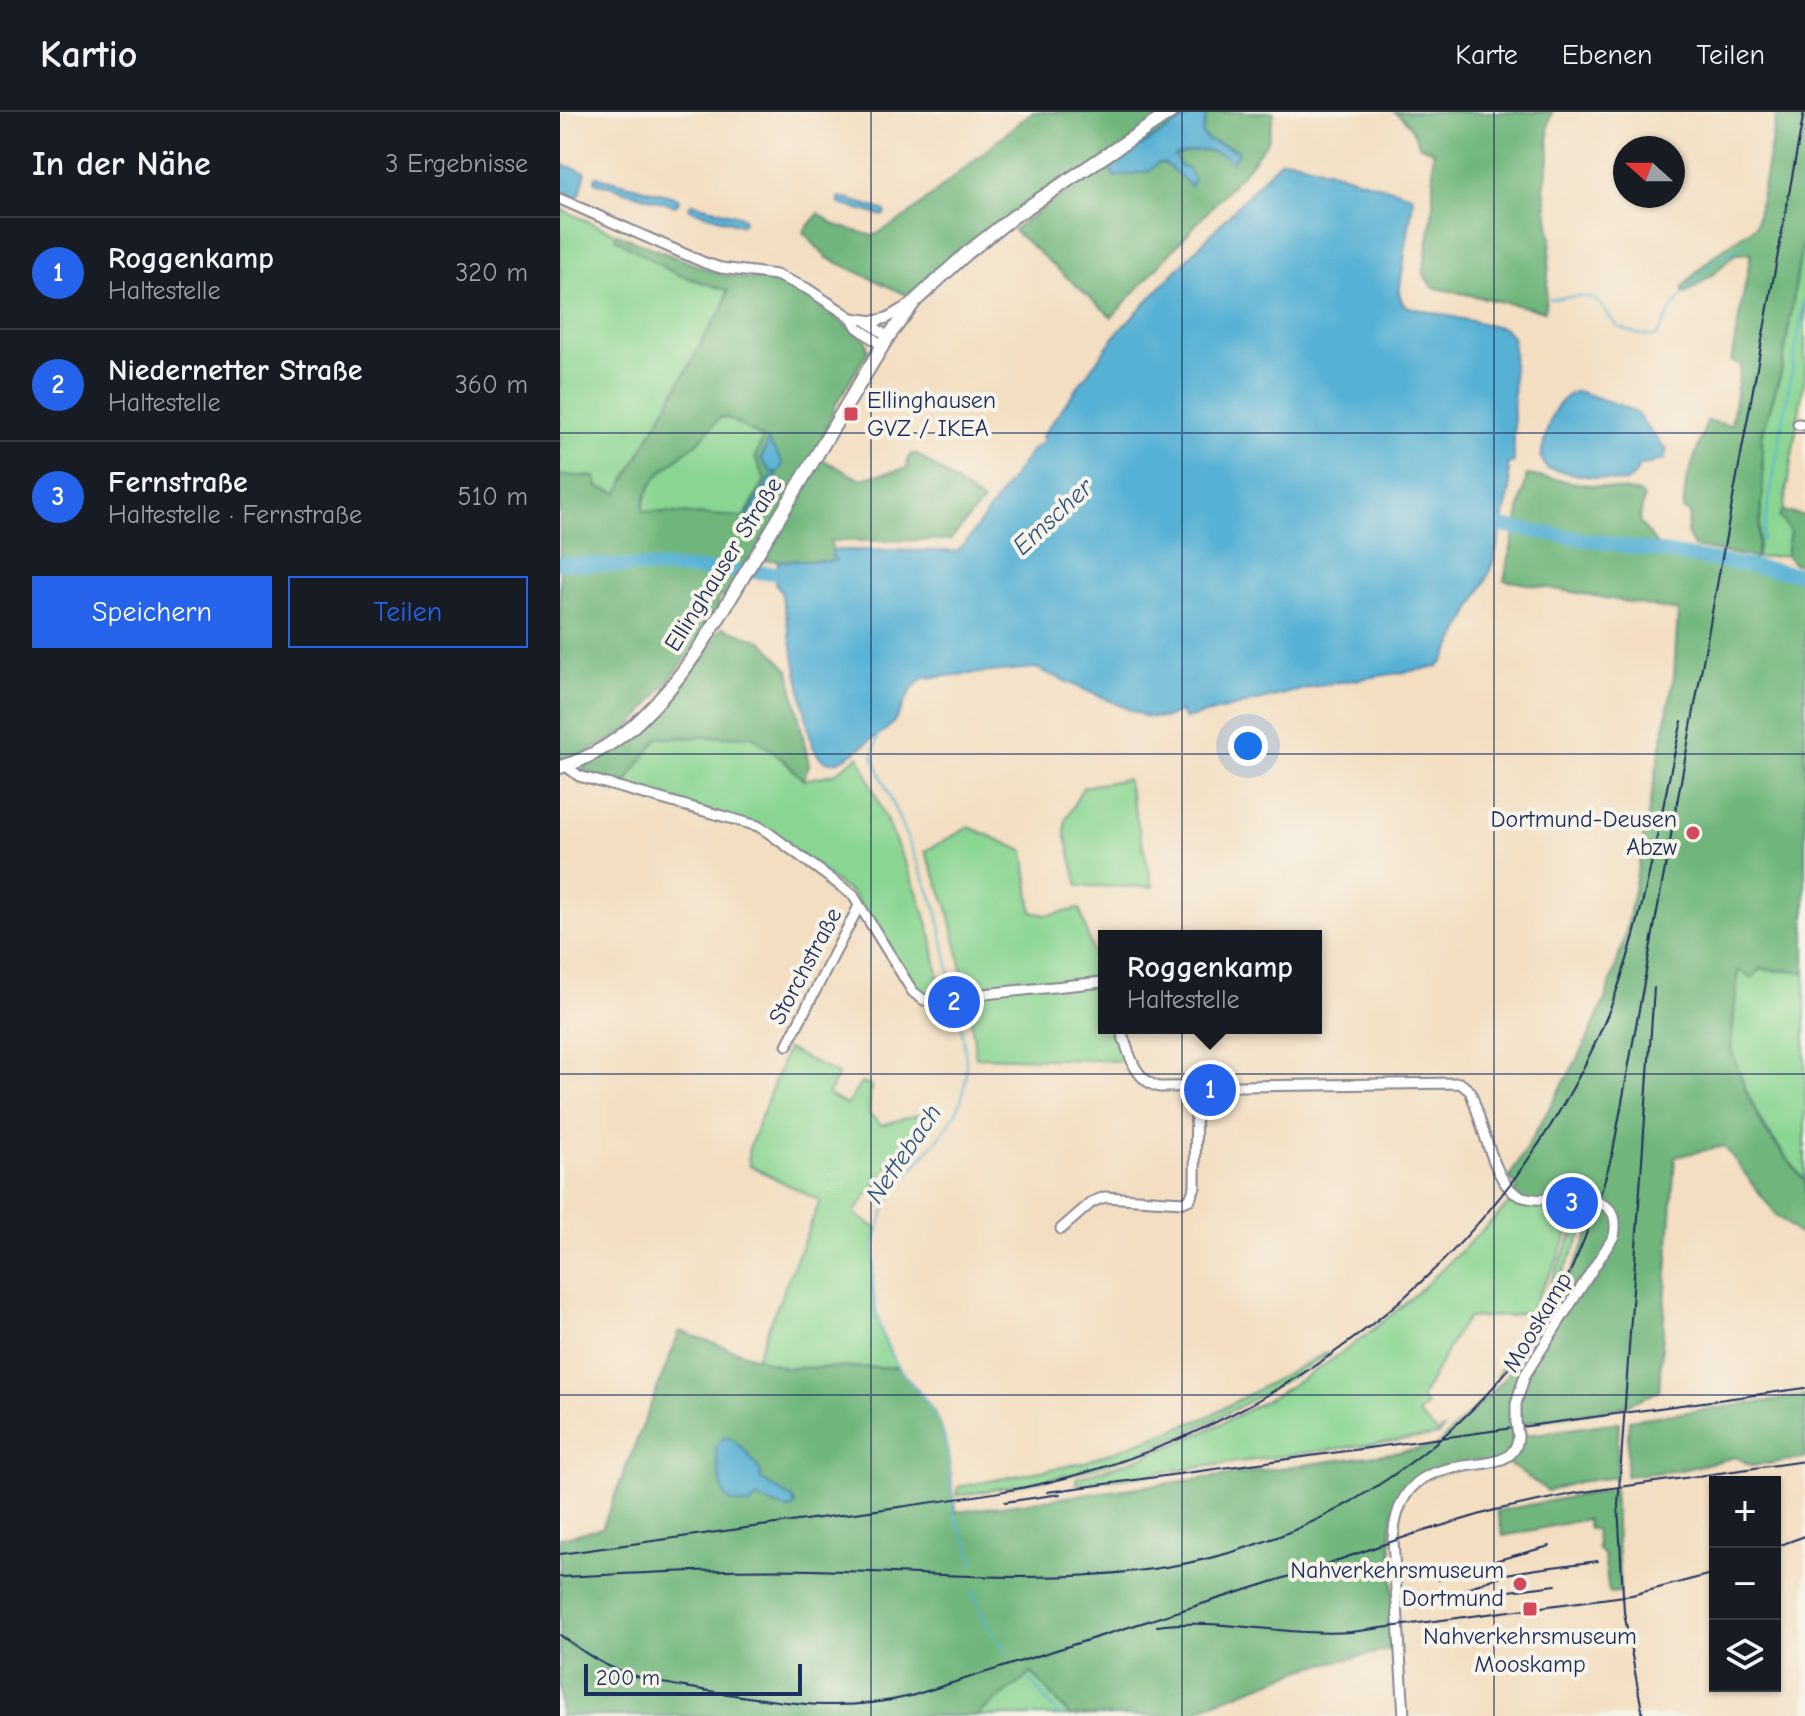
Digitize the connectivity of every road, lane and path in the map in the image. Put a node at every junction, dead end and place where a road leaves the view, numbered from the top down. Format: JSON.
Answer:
{"nodes":[{"id":1,"x":1171,"y":112,"type":"edge"},
{"id":2,"x":560,"y":199,"type":"edge"},
{"id":3,"x":914,"y":302,"type":"junction"},
{"id":4,"x":852,"y":318,"type":"junction"},
{"id":5,"x":864,"y":319,"type":"junction"},
{"id":6,"x":885,"y":341,"type":"junction"},
{"id":7,"x":563,"y":767,"type":"edge"},
{"id":8,"x":859,"y":906,"type":"junction"},
{"id":9,"x":1098,"y":983,"type":"edge"},
{"id":10,"x":1122,"y":1034,"type":"edge"},
{"id":11,"x":787,"y":1045,"type":"dead end"},
{"id":12,"x":1196,"y":1087,"type":"junction"},
{"id":13,"x":1061,"y":1229,"type":"dead end"},
{"id":14,"x":1404,"y":1716,"type":"edge"}],
"edges":[{"from":1,"to":3,"type":"main road","name":"Ellinghauser Straße"},
{"from":2,"to":4,"type":"street","name":"Ellinghauser Straße"},
{"from":3,"to":5,"type":"street","name":"Ellinghauser Straße"},
{"from":3,"to":6,"type":"main road","name":"Ellinghauser Straße"},
{"from":4,"to":5,"type":"street","name":"Ellinghauser Straße"},
{"from":4,"to":6,"type":"street","name":"Ellinghauser Straße"},
{"from":5,"to":6,"type":"street"},
{"from":6,"to":7,"type":"main road","name":"Ellinghauser Straße"},
{"from":7,"to":8,"type":"street"},
{"from":8,"to":9,"type":"street"},
{"from":8,"to":11,"type":"street","name":"Storchstraße"},
{"from":10,"to":12,"type":"street"},
{"from":12,"to":13,"type":"street"},
{"from":12,"to":14,"type":"street","name":"Mooskamp","bridge":true}]}
